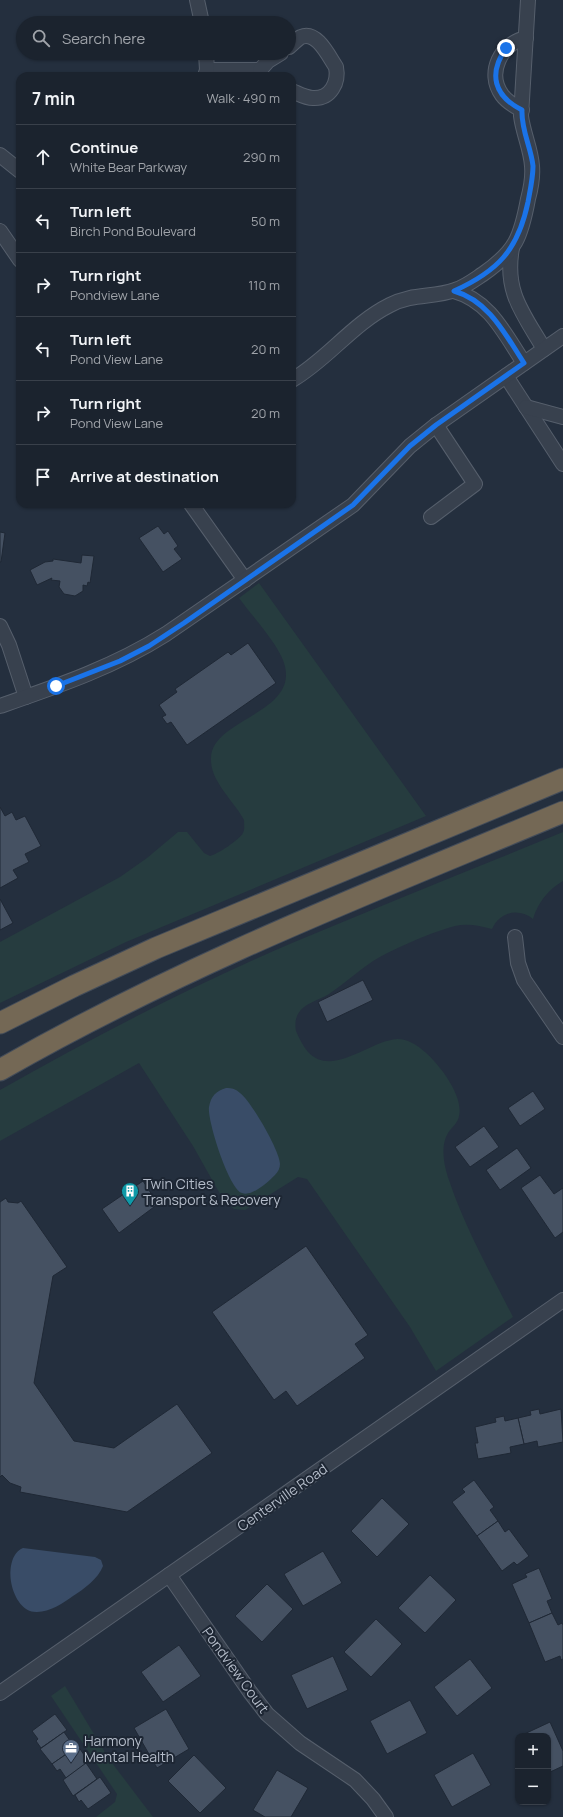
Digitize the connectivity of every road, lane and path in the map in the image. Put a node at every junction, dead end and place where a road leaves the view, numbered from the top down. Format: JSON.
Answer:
{"nodes":[{"id":1,"x":198,"y":0,"type":"edge"},
{"id":2,"x":528,"y":0,"type":"edge"},
{"id":3,"x":201,"y":16,"type":"edge"},
{"id":4,"x":526,"y":38,"type":"junction"},
{"id":5,"x":296,"y":41,"type":"edge"},
{"id":6,"x":206,"y":60,"type":"edge"},
{"id":7,"x":270,"y":60,"type":"edge"},
{"id":8,"x":206,"y":72,"type":"edge"},
{"id":9,"x":262,"y":72,"type":"edge"},
{"id":10,"x":296,"y":93,"type":"edge"},
{"id":11,"x":522,"y":110,"type":"junction"},
{"id":12,"x":0,"y":155,"type":"edge"},
{"id":13,"x":16,"y":168,"type":"edge"},
{"id":14,"x":0,"y":231,"type":"edge"},
{"id":15,"x":512,"y":248,"type":"junction"},
{"id":16,"x":16,"y":254,"type":"edge"},
{"id":17,"x":454,"y":291,"type":"junction"},
{"id":18,"x":562,"y":339,"type":"edge"},
{"id":19,"x":544,"y":348,"type":"junction"},
{"id":20,"x":524,"y":363,"type":"junction"},
{"id":21,"x":506,"y":376,"type":"junction"},
{"id":22,"x":296,"y":377,"type":"edge"},
{"id":23,"x":526,"y":407,"type":"junction"},
{"id":24,"x":563,"y":417,"type":"edge"},
{"id":25,"x":436,"y":425,"type":"junction"},
{"id":26,"x":563,"y":464,"type":"edge"},
{"id":27,"x":194,"y":508,"type":"edge"},
{"id":28,"x":431,"y":517,"type":"dead end"},
{"id":29,"x":244,"y":580,"type":"junction"},
{"id":30,"x":0,"y":626,"type":"edge"},
{"id":31,"x":26,"y":697,"type":"junction"},
{"id":32,"x":0,"y":706,"type":"edge"},
{"id":33,"x":563,"y":779,"type":"edge"},
{"id":34,"x":563,"y":812,"type":"edge"},
{"id":35,"x":515,"y":937,"type":"dead end"},
{"id":36,"x":0,"y":1022,"type":"edge"},
{"id":37,"x":563,"y":1037,"type":"edge"},
{"id":38,"x":0,"y":1070,"type":"edge"},
{"id":39,"x":563,"y":1300,"type":"edge"},
{"id":40,"x":169,"y":1575,"type":"junction"},
{"id":41,"x":0,"y":1693,"type":"edge"},
{"id":42,"x":386,"y":1817,"type":"edge"}],
"edges":[{"from":1,"to":3,"type":"street"},
{"from":2,"to":4,"type":"street"},
{"from":4,"to":11,"type":"street"},
{"from":4,"to":11,"type":"street"},
{"from":5,"to":10,"type":"street"},
{"from":6,"to":8,"type":"street"},
{"from":7,"to":9,"type":"street"},
{"from":11,"to":15,"type":"street"},
{"from":12,"to":13,"type":"street"},
{"from":14,"to":16,"type":"street"},
{"from":15,"to":17,"type":"street"},
{"from":15,"to":19,"type":"street"},
{"from":17,"to":20,"type":"street"},
{"from":17,"to":22,"type":"street"},
{"from":18,"to":19,"type":"street"},
{"from":19,"to":20,"type":"street"},
{"from":20,"to":21,"type":"street"},
{"from":21,"to":23,"type":"street"},
{"from":21,"to":25,"type":"street"},
{"from":23,"to":24,"type":"street"},
{"from":23,"to":26,"type":"street"},
{"from":25,"to":28,"type":"street"},
{"from":25,"to":29,"type":"street"},
{"from":27,"to":29,"type":"street"},
{"from":29,"to":31,"type":"street"},
{"from":30,"to":31,"type":"street"},
{"from":31,"to":32,"type":"street"},
{"from":33,"to":36,"type":"highway"},
{"from":34,"to":38,"type":"highway"},
{"from":35,"to":37,"type":"street"},
{"from":39,"to":40,"type":"street","name":"Centerville Road"},
{"from":40,"to":41,"type":"street","name":"Centerville Road"},
{"from":40,"to":42,"type":"street","name":"Pondview Court"}]}
